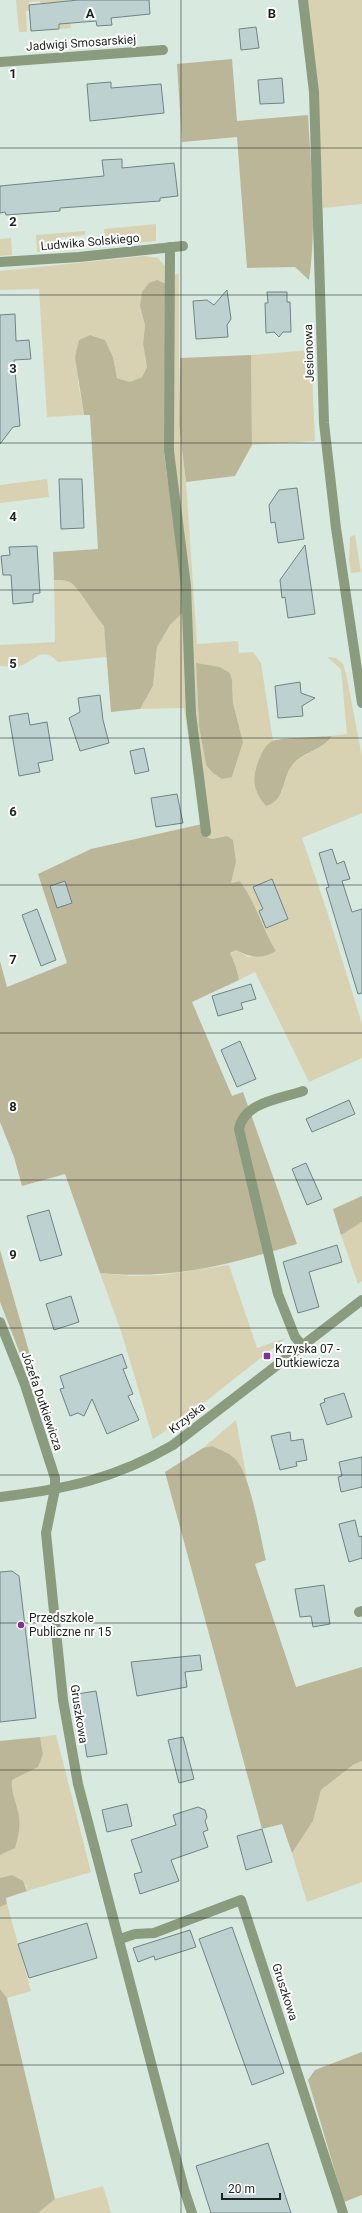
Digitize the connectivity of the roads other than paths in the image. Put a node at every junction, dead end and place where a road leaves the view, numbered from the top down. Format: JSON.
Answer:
{"nodes":[{"id":1,"x":304,"y":0,"type":"edge"},
{"id":2,"x":163,"y":50,"type":"dead end"},
{"id":3,"x":0,"y":62,"type":"edge"},
{"id":4,"x":183,"y":246,"type":"dead end"},
{"id":5,"x":170,"y":247,"type":"junction"},
{"id":6,"x":0,"y":262,"type":"edge"},
{"id":7,"x":362,"y":703,"type":"edge"},
{"id":8,"x":206,"y":832,"type":"dead end"},
{"id":9,"x":303,"y":1091,"type":"dead end"},
{"id":10,"x":362,"y":1300,"type":"edge"},
{"id":11,"x":0,"y":1322,"type":"edge"},
{"id":12,"x":302,"y":1345,"type":"junction"},
{"id":13,"x":56,"y":1489,"type":"junction"},
{"id":14,"x":0,"y":1497,"type":"edge"},
{"id":15,"x":120,"y":1939,"type":"junction"},
{"id":16,"x":192,"y":2213,"type":"edge"},
{"id":17,"x":343,"y":2213,"type":"edge"}],
"edges":[{"from":1,"to":7,"type":"street","name":"Jesionowa"},
{"from":2,"to":3,"type":"street","name":"Jadwigi Smosarskiej"},
{"from":4,"to":5,"type":"street","name":"Ludwika Solskiego"},
{"from":5,"to":6,"type":"street","name":"Ludwika Solskiego"},
{"from":5,"to":8,"type":"street"},
{"from":9,"to":12,"type":"street"},
{"from":10,"to":12,"type":"street","name":"Krzyska"},
{"from":11,"to":13,"type":"street","name":"Józefa Dutkiewicza"},
{"from":12,"to":13,"type":"street","name":"Krzyska"},
{"from":13,"to":14,"type":"street","name":"Krzyska"},
{"from":13,"to":15,"type":"street","name":"Gruszkowa"},
{"from":15,"to":16,"type":"street","name":"Gruszkowa"},
{"from":15,"to":17,"type":"street","name":"Gruszkowa"}]}
